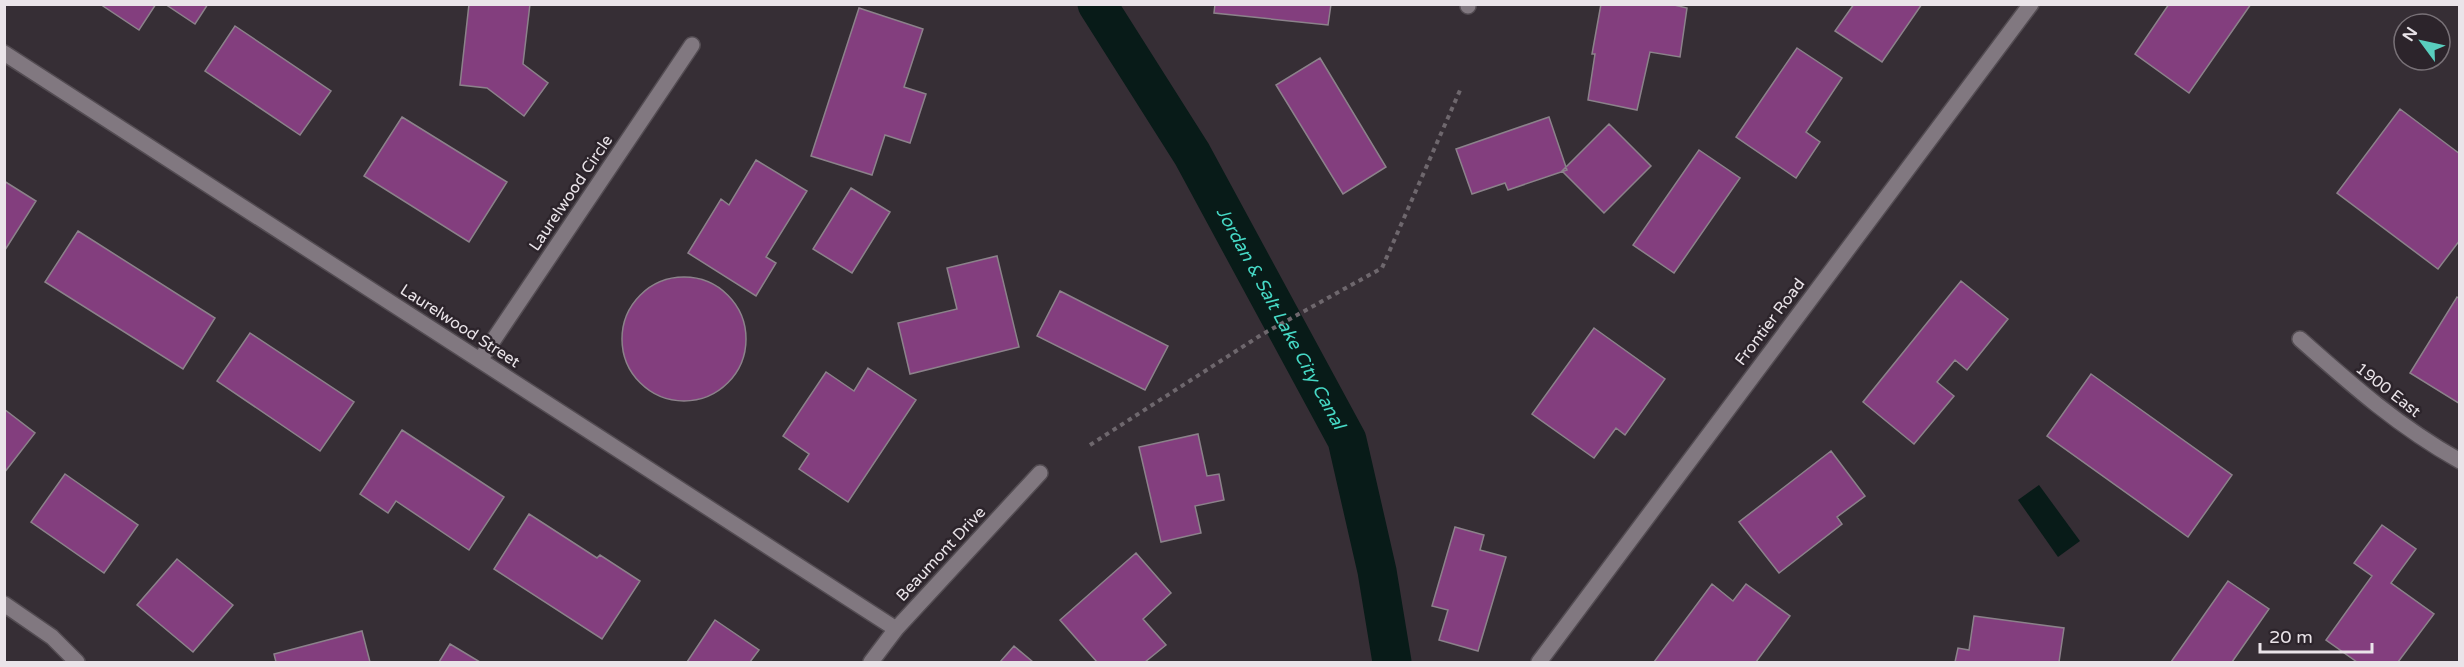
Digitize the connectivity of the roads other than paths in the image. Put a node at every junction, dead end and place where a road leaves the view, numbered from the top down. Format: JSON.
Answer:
{"nodes":[{"id":1,"x":2031,"y":4,"type":"edge"},
{"id":2,"x":692,"y":45,"type":"dead end"},
{"id":3,"x":4,"y":53,"type":"edge"},
{"id":4,"x":2300,"y":339,"type":"dead end"},
{"id":5,"x":480,"y":360,"type":"junction"},
{"id":6,"x":2460,"y":461,"type":"edge"},
{"id":7,"x":1040,"y":473,"type":"dead end"},
{"id":8,"x":4,"y":604,"type":"edge"},
{"id":9,"x":896,"y":628,"type":"junction"},
{"id":10,"x":77,"y":663,"type":"edge"},
{"id":11,"x":871,"y":663,"type":"edge"},
{"id":12,"x":1539,"y":663,"type":"edge"}],
"edges":[{"from":1,"to":12,"type":"street","name":"Frontier Road"},
{"from":2,"to":5,"type":"street","name":"Laurelwood Circle"},
{"from":3,"to":5,"type":"street","name":"Laurelwood Street"},
{"from":4,"to":6,"type":"street","name":"1900 East"},
{"from":5,"to":9,"type":"street","name":"Laurelwood Street"},
{"from":7,"to":9,"type":"street","name":"Beaumont Drive"},
{"from":8,"to":10,"type":"street"},
{"from":9,"to":11,"type":"street","name":"Beaumont Drive"}]}
